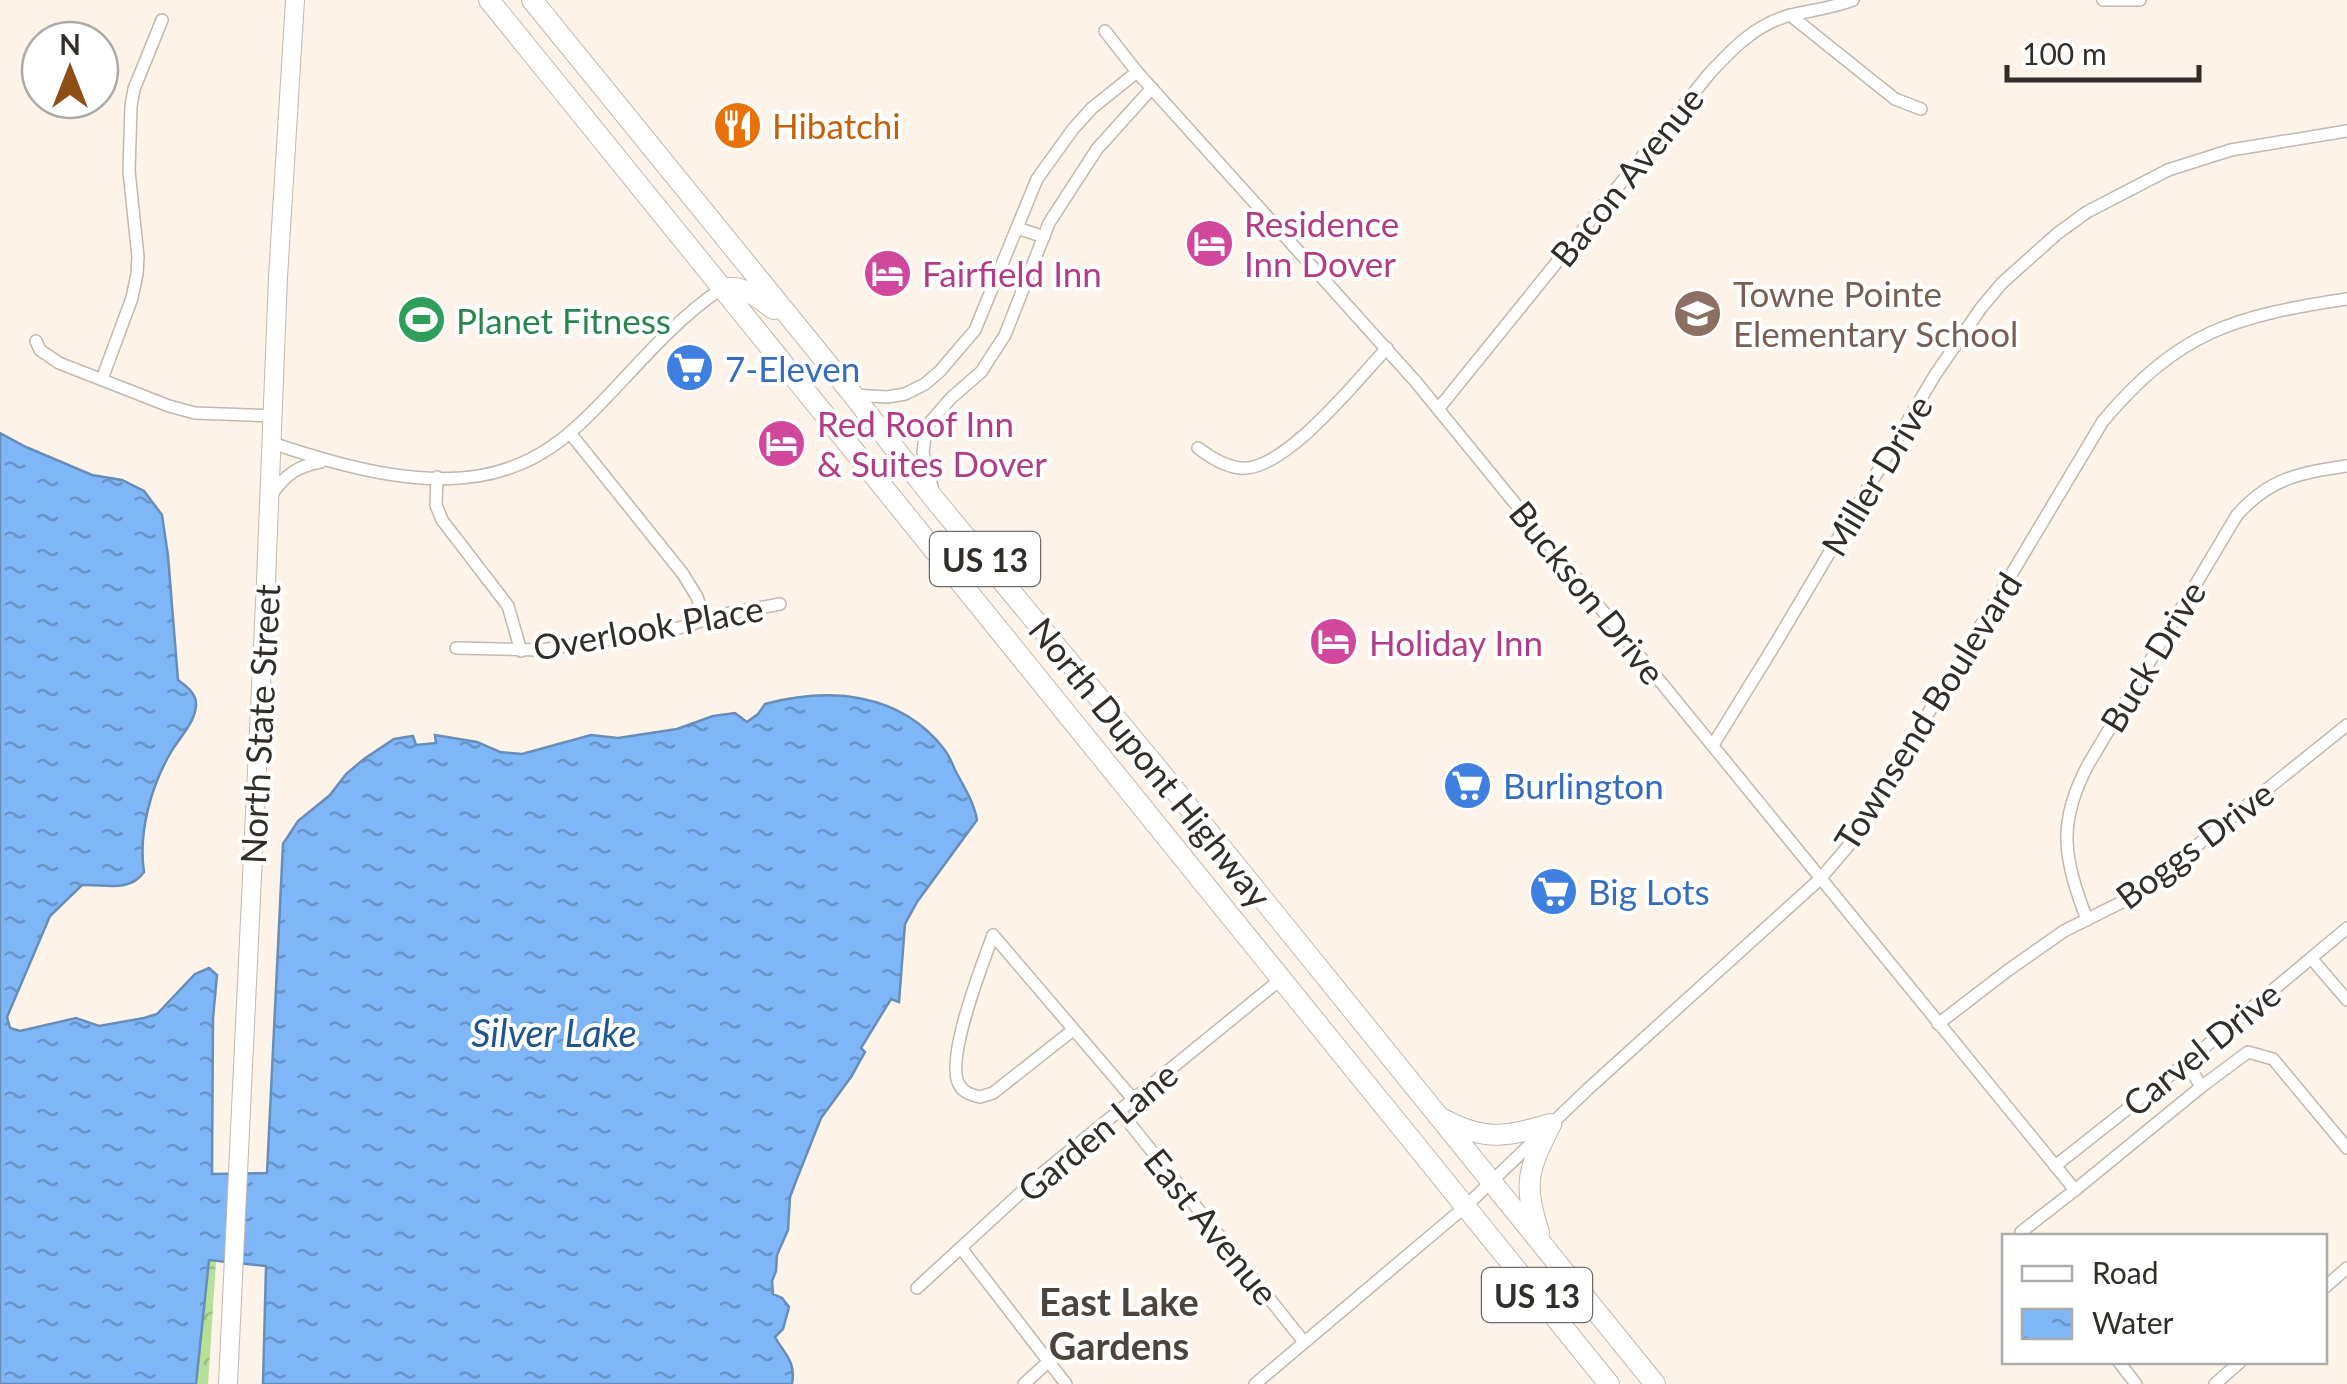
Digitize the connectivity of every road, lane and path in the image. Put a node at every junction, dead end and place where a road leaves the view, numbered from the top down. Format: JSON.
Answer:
{"nodes":[{"id":1,"x":282,"y":0,"type":"edge"},
{"id":2,"x":295,"y":0,"type":"edge"},
{"id":3,"x":489,"y":0,"type":"edge"},
{"id":4,"x":532,"y":0,"type":"edge"},
{"id":5,"x":1853,"y":0,"type":"edge"},
{"id":6,"x":2103,"y":0,"type":"edge"},
{"id":7,"x":2140,"y":0,"type":"edge"},
{"id":8,"x":1790,"y":16,"type":"junction"},
{"id":9,"x":162,"y":20,"type":"dead end"},
{"id":10,"x":1105,"y":32,"type":"dead end"},
{"id":11,"x":289,"y":64,"type":"junction"},
{"id":12,"x":1137,"y":72,"type":"junction"},
{"id":13,"x":1152,"y":88,"type":"junction"},
{"id":14,"x":1921,"y":109,"type":"dead end"},
{"id":15,"x":2347,"y":131,"type":"edge"},
{"id":16,"x":1017,"y":228,"type":"junction"},
{"id":17,"x":1044,"y":237,"type":"junction"},
{"id":18,"x":722,"y":289,"type":"junction"},
{"id":19,"x":2347,"y":299,"type":"edge"},
{"id":20,"x":792,"y":322,"type":"junction"},
{"id":21,"x":36,"y":341,"type":"dead end"},
{"id":22,"x":1387,"y":348,"type":"junction"},
{"id":23,"x":102,"y":380,"type":"junction"},
{"id":24,"x":853,"y":395,"type":"junction"},
{"id":25,"x":1439,"y":408,"type":"junction"},
{"id":26,"x":273,"y":416,"type":"junction"},
{"id":27,"x":570,"y":433,"type":"junction"},
{"id":28,"x":272,"y":442,"type":"junction"},
{"id":29,"x":1198,"y":448,"type":"dead end"},
{"id":30,"x":326,"y":461,"type":"junction"},
{"id":31,"x":2347,"y":466,"type":"edge"},
{"id":32,"x":437,"y":478,"type":"junction"},
{"id":33,"x":270,"y":497,"type":"junction"},
{"id":34,"x":936,"y":500,"type":"junction"},
{"id":35,"x":908,"y":516,"type":"junction"},
{"id":36,"x":992,"y":568,"type":"junction"},
{"id":37,"x":780,"y":604,"type":"dead end"},
{"id":38,"x":705,"y":620,"type":"junction"},
{"id":39,"x":456,"y":648,"type":"dead end"},
{"id":40,"x":521,"y":650,"type":"junction"},
{"id":41,"x":2347,"y":725,"type":"edge"},
{"id":42,"x":1712,"y":744,"type":"junction"},
{"id":43,"x":1820,"y":879,"type":"junction"},
{"id":44,"x":2087,"y":920,"type":"junction"},
{"id":45,"x":2347,"y":928,"type":"edge"},
{"id":46,"x":2311,"y":958,"type":"junction"},
{"id":47,"x":1281,"y":979,"type":"junction"},
{"id":48,"x":2347,"y":1000,"type":"edge"},
{"id":49,"x":1938,"y":1024,"type":"junction"},
{"id":50,"x":1073,"y":1030,"type":"junction"},
{"id":51,"x":2187,"y":1062,"type":"junction"},
{"id":52,"x":2201,"y":1087,"type":"junction"},
{"id":53,"x":1133,"y":1099,"type":"junction"},
{"id":54,"x":1120,"y":1110,"type":"junction"},
{"id":55,"x":1439,"y":1117,"type":"junction"},
{"id":56,"x":1551,"y":1124,"type":"junction"},
{"id":57,"x":2347,"y":1148,"type":"edge"},
{"id":58,"x":2055,"y":1166,"type":"junction"},
{"id":59,"x":1491,"y":1182,"type":"junction"},
{"id":60,"x":2075,"y":1190,"type":"junction"},
{"id":61,"x":1466,"y":1206,"type":"junction"},
{"id":62,"x":2022,"y":1234,"type":"edge"},
{"id":63,"x":960,"y":1248,"type":"junction"},
{"id":64,"x":1545,"y":1248,"type":"junction"},
{"id":65,"x":2347,"y":1268,"type":"edge"},
{"id":66,"x":2327,"y":1285,"type":"edge"},
{"id":67,"x":917,"y":1288,"type":"dead end"},
{"id":68,"x":1304,"y":1342,"type":"junction"},
{"id":69,"x":1048,"y":1362,"type":"junction"},
{"id":70,"x":2121,"y":1364,"type":"edge"},
{"id":71,"x":2238,"y":1364,"type":"edge"},
{"id":72,"x":228,"y":1384,"type":"edge"},
{"id":73,"x":1024,"y":1384,"type":"edge"},
{"id":74,"x":1066,"y":1384,"type":"edge"},
{"id":75,"x":1255,"y":1384,"type":"edge"},
{"id":76,"x":1609,"y":1384,"type":"edge"},
{"id":77,"x":1655,"y":1384,"type":"edge"},
{"id":78,"x":2136,"y":1384,"type":"edge"},
{"id":79,"x":2214,"y":1384,"type":"edge"}],
"edges":[{"from":1,"to":11,"type":"main road","name":"North State Street"},
{"from":2,"to":11,"type":"main road","name":"North State Street"},
{"from":3,"to":18,"type":"highway","name":"North Dupont Highway","number":"US 13"},
{"from":4,"to":20,"type":"highway","name":"North Dupont Highway","number":"US 13"},
{"from":5,"to":8,"type":"street","name":"Bacon Avenue"},
{"from":6,"to":7,"type":"street"},
{"from":8,"to":14,"type":"street"},
{"from":8,"to":25,"type":"street","name":"Bacon Avenue"},
{"from":9,"to":23,"type":"street"},
{"from":10,"to":12,"type":"street","name":"Buckson Drive"},
{"from":11,"to":26,"type":"main road","name":"North State Street"},
{"from":12,"to":13,"type":"street","name":"Buckson Drive"},
{"from":12,"to":16,"type":"street"},
{"from":13,"to":17,"type":"street"},
{"from":13,"to":22,"type":"street","name":"Buckson Drive"},
{"from":15,"to":42,"type":"street","name":"Miller Drive"},
{"from":16,"to":17,"type":"street"},
{"from":16,"to":24,"type":"street"},
{"from":17,"to":34,"type":"street"},
{"from":18,"to":20,"type":"highway"},
{"from":18,"to":27,"type":"street"},
{"from":18,"to":35,"type":"highway","name":"North Dupont Highway","number":"US 13"},
{"from":19,"to":43,"type":"street","name":"Townsend Boulevard"},
{"from":20,"to":24,"type":"highway","name":"North Dupont Highway","number":"US 13"},
{"from":21,"to":23,"type":"street"},
{"from":22,"to":25,"type":"street","name":"Buckson Drive"},
{"from":22,"to":29,"type":"street"},
{"from":23,"to":26,"type":"street"},
{"from":24,"to":34,"type":"highway","name":"North Dupont Highway","number":"US 13"},
{"from":25,"to":42,"type":"street","name":"Buckson Drive"},
{"from":26,"to":28,"type":"main road","name":"North State Street"},
{"from":27,"to":32,"type":"street"},
{"from":27,"to":38,"type":"street"},
{"from":28,"to":30,"type":"street"},
{"from":28,"to":33,"type":"main road","name":"North State Street"},
{"from":30,"to":32,"type":"street"},
{"from":30,"to":33,"type":"street"},
{"from":31,"to":44,"type":"street","name":"Buck Drive"},
{"from":32,"to":40,"type":"street"},
{"from":33,"to":72,"type":"main road","name":"North State Street"},
{"from":34,"to":36,"type":"highway","name":"North Dupont Highway","number":"US 13"},
{"from":35,"to":36,"type":"highway"},
{"from":35,"to":47,"type":"highway","name":"North Dupont Highway","number":"US 13"},
{"from":36,"to":55,"type":"highway","name":"North Dupont Highway","number":"US 13"},
{"from":37,"to":38,"type":"street","name":"Overlook Place"},
{"from":38,"to":40,"type":"street","name":"Overlook Place"},
{"from":39,"to":40,"type":"street","name":"Overlook Place"},
{"from":41,"to":44,"type":"street","name":"Boggs Drive"},
{"from":42,"to":43,"type":"street","name":"Buckson Drive"},
{"from":43,"to":49,"type":"street","name":"Buckson Drive"},
{"from":43,"to":56,"type":"street","name":"Townsend Boulevard"},
{"from":44,"to":49,"type":"street","name":"Boggs Drive"},
{"from":45,"to":46,"type":"street","name":"Carvel Drive"},
{"from":46,"to":48,"type":"street"},
{"from":46,"to":51,"type":"street","name":"Carvel Drive"},
{"from":47,"to":53,"type":"street","name":"Garden Lane"},
{"from":47,"to":61,"type":"highway","name":"North Dupont Highway","number":"US 13"},
{"from":49,"to":58,"type":"street","name":"Buckson Drive"},
{"from":50,"to":50,"type":"street"},
{"from":50,"to":53,"type":"street"},
{"from":51,"to":52,"type":"street"},
{"from":51,"to":58,"type":"street","name":"Carvel Drive"},
{"from":52,"to":57,"type":"street"},
{"from":52,"to":60,"type":"street"},
{"from":53,"to":54,"type":"street","name":"Garden Lane"},
{"from":54,"to":63,"type":"street","name":"Garden Lane"},
{"from":54,"to":68,"type":"street","name":"East Avenue"},
{"from":55,"to":56,"type":"highway"},
{"from":55,"to":59,"type":"highway","name":"North Dupont Highway","number":"US 13"},
{"from":56,"to":59,"type":"street","name":"Townsend Boulevard"},
{"from":56,"to":64,"type":"highway"},
{"from":58,"to":60,"type":"street","name":"Buckson Drive"},
{"from":59,"to":61,"type":"street","name":"Townsend Boulevard"},
{"from":59,"to":64,"type":"highway","name":"North Dupont Highway","number":"US 13"},
{"from":60,"to":62,"type":"street"},
{"from":61,"to":68,"type":"street","name":"Townsend Boulevard"},
{"from":61,"to":76,"type":"highway","name":"North Dupont Highway","number":"US 13"},
{"from":63,"to":67,"type":"street","name":"Garden Lane"},
{"from":63,"to":69,"type":"street"},
{"from":64,"to":77,"type":"highway","name":"North Dupont Highway","number":"US 13"},
{"from":65,"to":66,"type":"street"},
{"from":68,"to":75,"type":"street","name":"Townsend Boulevard"},
{"from":69,"to":73,"type":"street"},
{"from":69,"to":74,"type":"street"},
{"from":70,"to":78,"type":"street"},
{"from":71,"to":79,"type":"street"}]}
